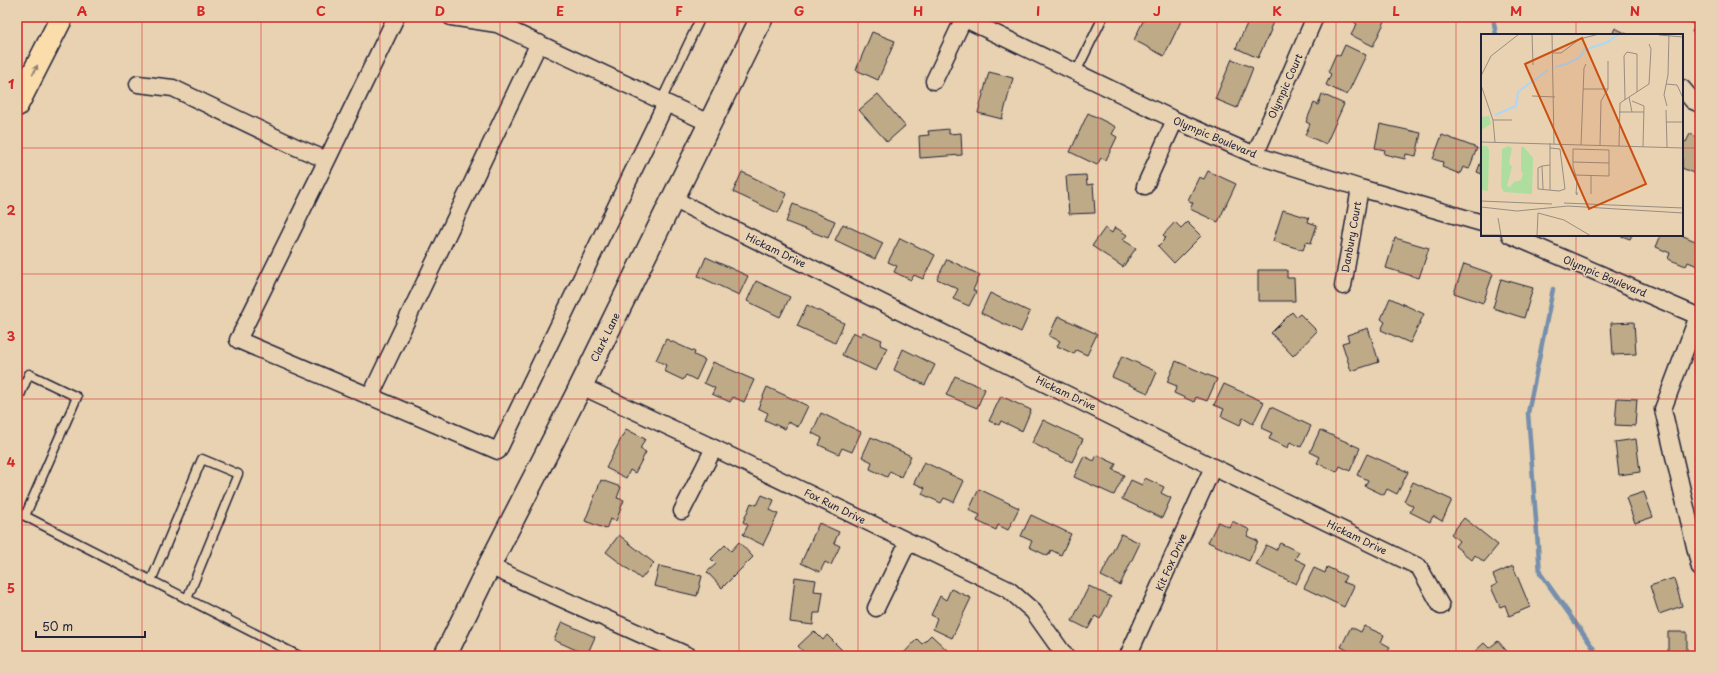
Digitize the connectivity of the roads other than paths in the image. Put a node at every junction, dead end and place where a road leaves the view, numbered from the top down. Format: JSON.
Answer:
{"nodes":[{"id":1,"x":62,"y":17,"type":"edge"},
{"id":2,"x":396,"y":17,"type":"edge"},
{"id":3,"x":452,"y":17,"type":"edge"},
{"id":4,"x":701,"y":17,"type":"edge"},
{"id":5,"x":762,"y":17,"type":"edge"},
{"id":6,"x":1103,"y":17,"type":"edge"},
{"id":7,"x":1315,"y":17,"type":"edge"},
{"id":8,"x":962,"y":18,"type":"edge"},
{"id":9,"x":539,"y":42,"type":"junction"},
{"id":10,"x":1076,"y":72,"type":"junction"},
{"id":11,"x":934,"y":81,"type":"dead end"},
{"id":12,"x":138,"y":84,"type":"dead end"},
{"id":13,"x":1683,"y":89,"type":"edge"},
{"id":14,"x":664,"y":102,"type":"junction"},
{"id":15,"x":1700,"y":104,"type":"edge"},
{"id":16,"x":17,"y":105,"type":"edge"},
{"id":17,"x":1175,"y":120,"type":"junction"},
{"id":18,"x":709,"y":123,"type":"junction"},
{"id":19,"x":1254,"y":155,"type":"junction"},
{"id":20,"x":327,"y":160,"type":"junction"},
{"id":21,"x":1145,"y":186,"type":"dead end"},
{"id":22,"x":1360,"y":188,"type":"junction"},
{"id":23,"x":673,"y":199,"type":"junction"},
{"id":24,"x":1481,"y":223,"type":"edge"},
{"id":25,"x":1512,"y":236,"type":"edge"},
{"id":26,"x":1343,"y":286,"type":"dead end"},
{"id":27,"x":1699,"y":316,"type":"edge"},
{"id":28,"x":582,"y":386,"type":"junction"},
{"id":29,"x":370,"y":397,"type":"junction"},
{"id":30,"x":17,"y":402,"type":"edge"},
{"id":31,"x":714,"y":448,"type":"junction"},
{"id":32,"x":1213,"y":467,"type":"junction"},
{"id":33,"x":682,"y":511,"type":"dead end"},
{"id":34,"x":21,"y":514,"type":"edge"},
{"id":35,"x":908,"y":542,"type":"junction"},
{"id":36,"x":489,"y":566,"type":"junction"},
{"id":37,"x":1700,"y":568,"type":"edge"},
{"id":38,"x":151,"y":581,"type":"junction"},
{"id":39,"x":186,"y":599,"type":"junction"},
{"id":40,"x":1441,"y":606,"type":"dead end"},
{"id":41,"x":876,"y":608,"type":"dead end"},
{"id":42,"x":299,"y":656,"type":"edge"},
{"id":43,"x":445,"y":656,"type":"edge"},
{"id":44,"x":690,"y":656,"type":"edge"},
{"id":45,"x":1065,"y":656,"type":"edge"},
{"id":46,"x":1128,"y":656,"type":"edge"}],
"edges":[{"from":16,"to":1,"type":"highway","one_way":true},
{"from":2,"to":20,"type":"street"},
{"from":3,"to":9,"type":"street"},
{"from":4,"to":14,"type":"lane"},
{"from":5,"to":18,"type":"main road","name":"Clark Lane"},
{"from":6,"to":10,"type":"lane"},
{"from":7,"to":19,"type":"street","name":"Olympic Court"},
{"from":8,"to":10,"type":"street","name":"Olympic Boulevard"},
{"from":8,"to":11,"type":"street"},
{"from":9,"to":14,"type":"street"},
{"from":9,"to":29,"type":"street"},
{"from":10,"to":17,"type":"street","name":"Olympic Boulevard"},
{"from":12,"to":20,"type":"street"},
{"from":13,"to":15,"type":"street"},
{"from":14,"to":18,"type":"street"},
{"from":14,"to":29,"type":"street"},
{"from":17,"to":19,"type":"street","name":"Olympic Boulevard"},
{"from":17,"to":21,"type":"street"},
{"from":18,"to":23,"type":"main road","name":"Clark Lane"},
{"from":19,"to":22,"type":"street","name":"Olympic Boulevard"},
{"from":20,"to":29,"type":"street"},
{"from":22,"to":24,"type":"street","name":"Olympic Boulevard"},
{"from":22,"to":26,"type":"street","name":"Danbury Court"},
{"from":23,"to":28,"type":"main road","name":"Clark Lane"},
{"from":23,"to":32,"type":"street","name":"Hickam Drive"},
{"from":25,"to":27,"type":"street","name":"Olympic Boulevard"},
{"from":27,"to":37,"type":"street"},
{"from":28,"to":31,"type":"street","name":"Fox Run Drive"},
{"from":28,"to":36,"type":"main road","name":"Clark Lane"},
{"from":30,"to":34,"type":"lane"},
{"from":31,"to":33,"type":"street"},
{"from":31,"to":35,"type":"street","name":"Fox Run Drive"},
{"from":32,"to":40,"type":"street","name":"Hickam Drive"},
{"from":32,"to":46,"type":"street","name":"Kit Fox Drive"},
{"from":34,"to":38,"type":"lane"},
{"from":35,"to":41,"type":"street"},
{"from":35,"to":45,"type":"street","name":"Fox Run Drive"},
{"from":36,"to":43,"type":"main road","name":"Clark Lane"},
{"from":36,"to":44,"type":"street"},
{"from":38,"to":39,"type":"lane"},
{"from":38,"to":39,"type":"lane"},
{"from":39,"to":42,"type":"lane"}]}
